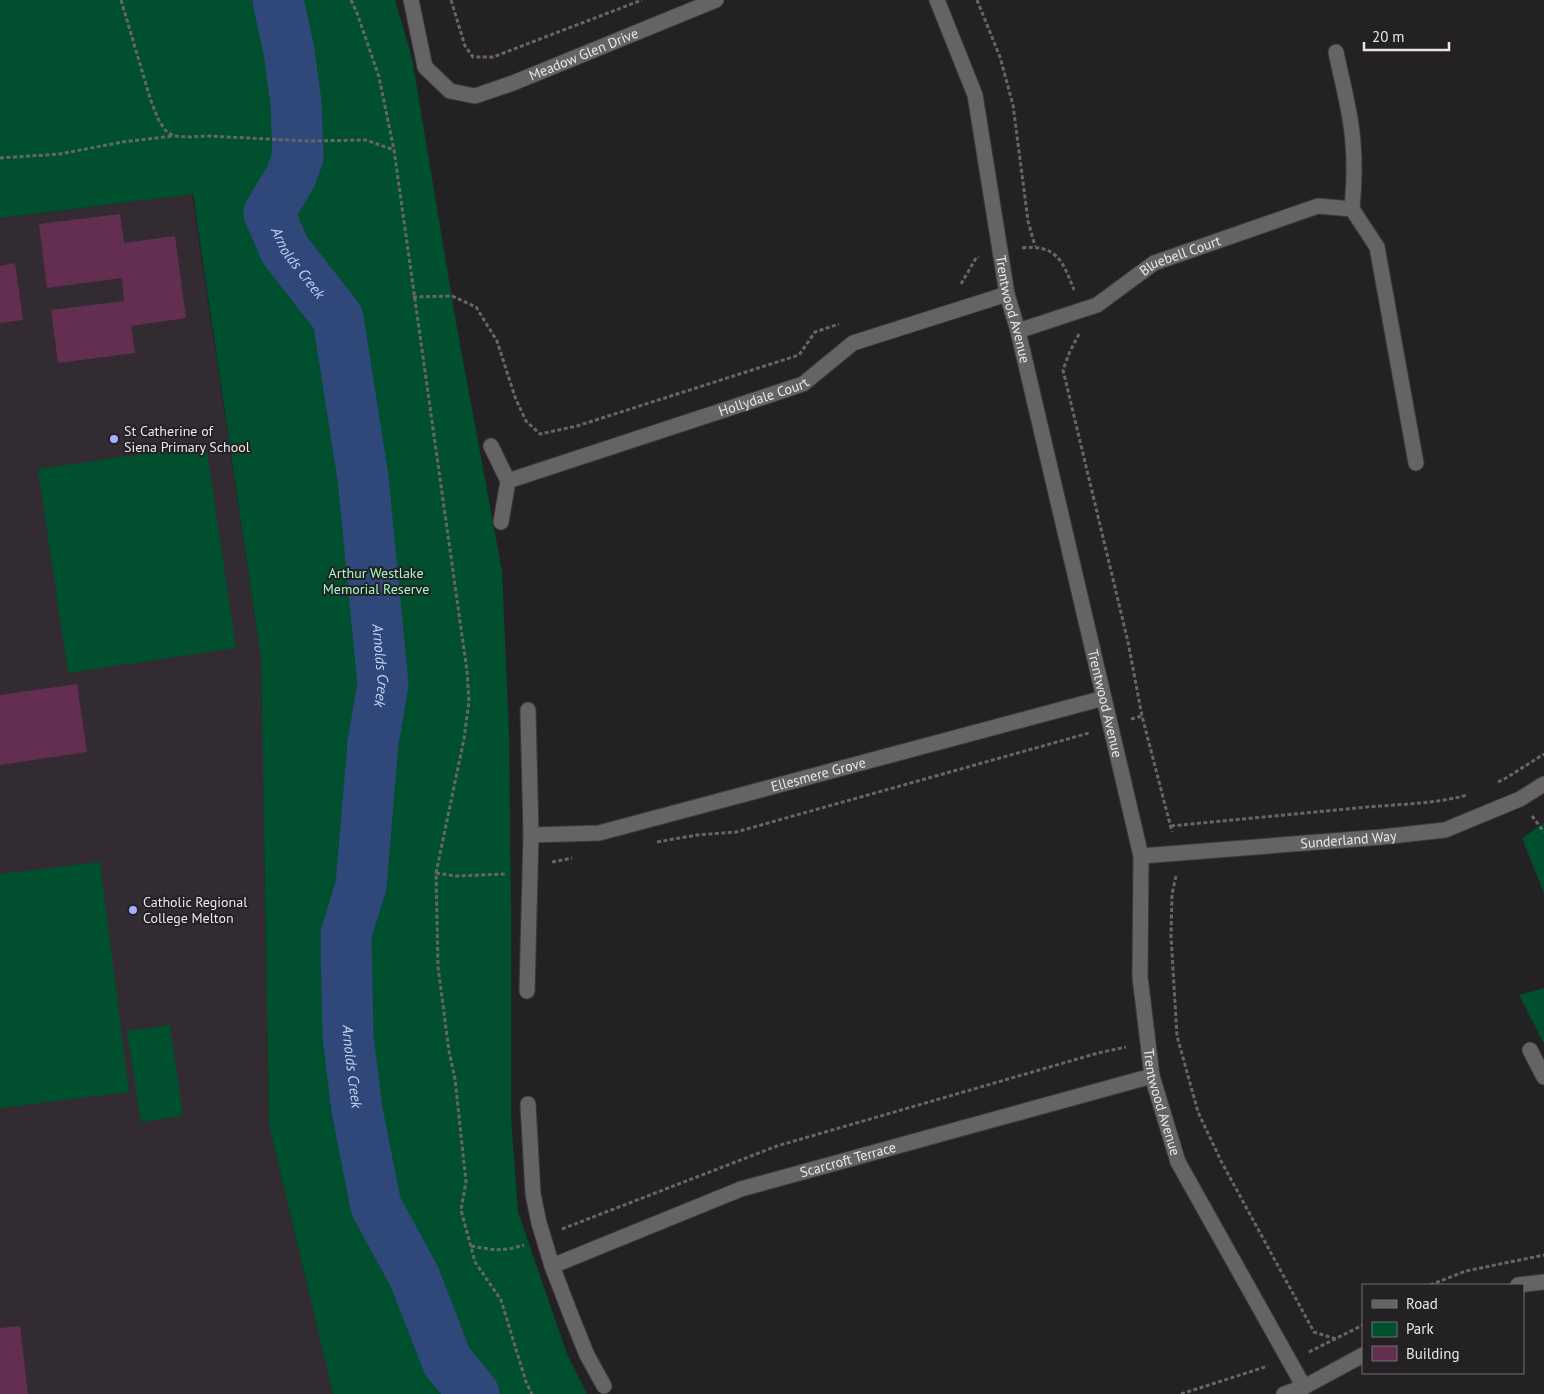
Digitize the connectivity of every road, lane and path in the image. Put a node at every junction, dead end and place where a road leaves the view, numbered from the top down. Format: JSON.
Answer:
{"nodes":[{"id":1,"x":121,"y":0,"type":"edge"},
{"id":2,"x":351,"y":0,"type":"edge"},
{"id":3,"x":411,"y":0,"type":"edge"},
{"id":4,"x":451,"y":0,"type":"edge"},
{"id":5,"x":642,"y":0,"type":"edge"},
{"id":6,"x":716,"y":0,"type":"edge"},
{"id":7,"x":937,"y":0,"type":"edge"},
{"id":8,"x":977,"y":0,"type":"edge"},
{"id":9,"x":1336,"y":52,"type":"dead end"},
{"id":10,"x":174,"y":136,"type":"junction"},
{"id":11,"x":394,"y":150,"type":"junction"},
{"id":12,"x":0,"y":158,"type":"edge"},
{"id":13,"x":1352,"y":209,"type":"junction"},
{"id":14,"x":1035,"y":246,"type":"junction"},
{"id":15,"x":1000,"y":252,"type":"junction"},
{"id":16,"x":954,"y":287,"type":"dead end"},
{"id":17,"x":1007,"y":294,"type":"junction"},
{"id":18,"x":413,"y":297,"type":"junction"},
{"id":19,"x":1082,"y":310,"type":"junction"},
{"id":20,"x":843,"y":323,"type":"dead end"},
{"id":21,"x":1018,"y":331,"type":"junction"},
{"id":22,"x":491,"y":446,"type":"dead end"},
{"id":23,"x":1416,"y":463,"type":"dead end"},
{"id":24,"x":508,"y":481,"type":"junction"},
{"id":25,"x":501,"y":522,"type":"dead end"},
{"id":26,"x":1104,"y":698,"type":"junction"},
{"id":27,"x":528,"y":710,"type":"dead end"},
{"id":28,"x":1142,"y":716,"type":"junction"},
{"id":29,"x":1110,"y":725,"type":"junction"},
{"id":30,"x":1544,"y":754,"type":"edge"},
{"id":31,"x":1544,"y":784,"type":"edge"},
{"id":32,"x":1490,"y":786,"type":"dead end"},
{"id":33,"x":1473,"y":793,"type":"dead end"},
{"id":34,"x":1171,"y":826,"type":"junction"},
{"id":35,"x":532,"y":835,"type":"junction"},
{"id":36,"x":652,"y":843,"type":"dead end"},
{"id":37,"x":1174,"y":854,"type":"junction"},
{"id":38,"x":1141,"y":856,"type":"junction"},
{"id":39,"x":573,"y":858,"type":"dead end"},
{"id":40,"x":530,"y":871,"type":"junction"},
{"id":41,"x":436,"y":873,"type":"junction"},
{"id":42,"x":527,"y":991,"type":"dead end"},
{"id":43,"x":1148,"y":1042,"type":"junction"},
{"id":44,"x":1530,"y":1050,"type":"dead end"},
{"id":45,"x":1152,"y":1076,"type":"junction"},
{"id":46,"x":1544,"y":1077,"type":"edge"},
{"id":47,"x":528,"y":1104,"type":"dead end"},
{"id":48,"x":543,"y":1236,"type":"junction"},
{"id":49,"x":471,"y":1246,"type":"junction"},
{"id":50,"x":1544,"y":1255,"type":"edge"},
{"id":51,"x":552,"y":1266,"type":"junction"},
{"id":52,"x":1544,"y":1282,"type":"edge"},
{"id":53,"x":1433,"y":1284,"type":"edge"},
{"id":54,"x":1524,"y":1284,"type":"edge"},
{"id":55,"x":1336,"y":1339,"type":"dead end"},
{"id":56,"x":1362,"y":1356,"type":"edge"},
{"id":57,"x":604,"y":1386,"type":"dead end"},
{"id":58,"x":1304,"y":1387,"type":"junction"},
{"id":59,"x":532,"y":1394,"type":"edge"},
{"id":60,"x":1284,"y":1394,"type":"edge"}],
"edges":[{"from":1,"to":10,"type":"path"},
{"from":2,"to":11,"type":"path"},
{"from":3,"to":6,"type":"street","name":"Meadow Glen Drive"},
{"from":4,"to":5,"type":"path"},
{"from":7,"to":15,"type":"street","name":"Trentwood Avenue"},
{"from":8,"to":14,"type":"path"},
{"from":9,"to":13,"type":"street"},
{"from":10,"to":11,"type":"path"},
{"from":10,"to":12,"type":"path"},
{"from":11,"to":18,"type":"path"},
{"from":13,"to":19,"type":"street","name":"Bluebell Court"},
{"from":13,"to":23,"type":"street"},
{"from":14,"to":15,"type":"path"},
{"from":14,"to":19,"type":"path"},
{"from":15,"to":16,"type":"path"},
{"from":15,"to":17,"type":"street","name":"Trentwood Avenue"},
{"from":17,"to":21,"type":"street","name":"Trentwood Avenue"},
{"from":17,"to":24,"type":"street","name":"Hollydale Court"},
{"from":18,"to":20,"type":"path"},
{"from":18,"to":41,"type":"path"},
{"from":19,"to":21,"type":"street","name":"Bluebell Court"},
{"from":19,"to":28,"type":"path"},
{"from":21,"to":26,"type":"street","name":"Trentwood Avenue"},
{"from":22,"to":24,"type":"street"},
{"from":24,"to":25,"type":"street"},
{"from":26,"to":29,"type":"street","name":"Trentwood Avenue"},
{"from":26,"to":35,"type":"street","name":"Ellesmere Grove"},
{"from":27,"to":35,"type":"street"},
{"from":28,"to":29,"type":"path"},
{"from":28,"to":34,"type":"path"},
{"from":29,"to":36,"type":"path"},
{"from":29,"to":38,"type":"street","name":"Trentwood Avenue"},
{"from":30,"to":32,"type":"path"},
{"from":31,"to":37,"type":"street","name":"Sunderland Way"},
{"from":33,"to":34,"type":"path"},
{"from":34,"to":37,"type":"path"},
{"from":35,"to":40,"type":"street"},
{"from":37,"to":38,"type":"street","name":"Sunderland Way"},
{"from":37,"to":55,"type":"path"},
{"from":38,"to":43,"type":"street","name":"Trentwood Avenue"},
{"from":39,"to":40,"type":"path"},
{"from":40,"to":41,"type":"path"},
{"from":40,"to":42,"type":"street"},
{"from":41,"to":49,"type":"path"},
{"from":43,"to":45,"type":"street","name":"Trentwood Avenue"},
{"from":43,"to":48,"type":"path"},
{"from":44,"to":46,"type":"street"},
{"from":45,"to":51,"type":"street","name":"Scarcroft Terrace"},
{"from":45,"to":58,"type":"street","name":"Trentwood Avenue"},
{"from":47,"to":48,"type":"street"},
{"from":48,"to":49,"type":"path"},
{"from":48,"to":51,"type":"street"},
{"from":49,"to":59,"type":"path"},
{"from":50,"to":53,"type":"path"},
{"from":51,"to":57,"type":"street"},
{"from":52,"to":54,"type":"street"},
{"from":56,"to":58,"type":"street"},
{"from":58,"to":60,"type":"street"}]}
